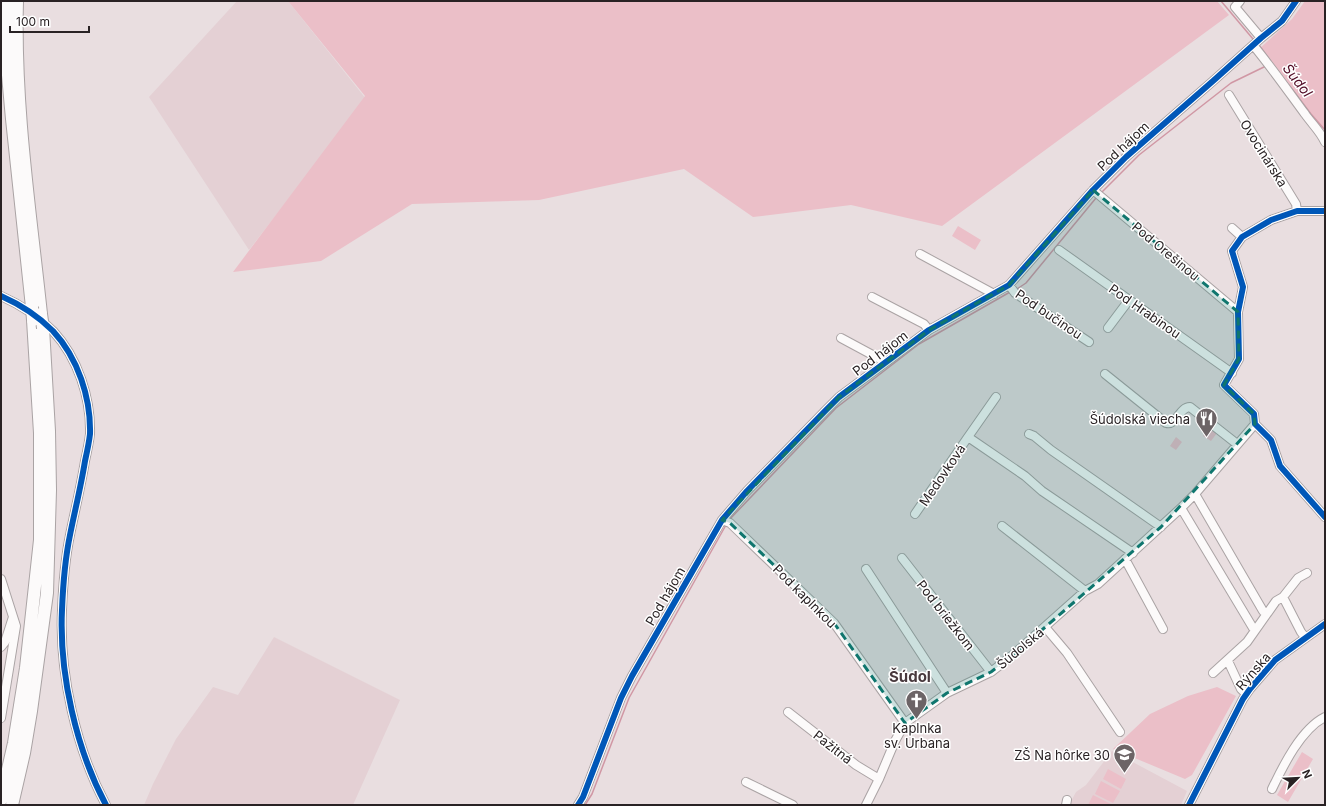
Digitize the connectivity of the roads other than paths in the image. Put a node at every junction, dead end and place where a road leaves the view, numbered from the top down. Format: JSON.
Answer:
{"nodes":[{"id":1,"x":6,"y":1,"type":"edge"},
{"id":2,"x":17,"y":1,"type":"edge"},
{"id":3,"x":1229,"y":1,"type":"edge"},
{"id":4,"x":1296,"y":1,"type":"edge"},
{"id":5,"x":1237,"y":4,"type":"edge"},
{"id":6,"x":1261,"y":38,"type":"junction"},
{"id":7,"x":1253,"y":45,"type":"junction"},
{"id":8,"x":1229,"y":95,"type":"dead end"},
{"id":9,"x":1325,"y":142,"type":"edge"},
{"id":10,"x":1093,"y":190,"type":"junction"},
{"id":11,"x":1297,"y":211,"type":"junction"},
{"id":12,"x":1325,"y":211,"type":"edge"},
{"id":13,"x":1232,"y":228,"type":"dead end"},
{"id":14,"x":1242,"y":237,"type":"junction"},
{"id":15,"x":1059,"y":250,"type":"dead end"},
{"id":16,"x":920,"y":254,"type":"dead end"},
{"id":17,"x":1012,"y":289,"type":"junction"},
{"id":18,"x":994,"y":294,"type":"junction"},
{"id":19,"x":1,"y":296,"type":"edge"},
{"id":20,"x":872,"y":297,"type":"dead end"},
{"id":21,"x":1129,"y":300,"type":"junction"},
{"id":22,"x":1238,"y":312,"type":"junction"},
{"id":23,"x":36,"y":314,"type":"junction"},
{"id":24,"x":1108,"y":328,"type":"dead end"},
{"id":25,"x":929,"y":330,"type":"junction"},
{"id":26,"x":841,"y":338,"type":"dead end"},
{"id":27,"x":1089,"y":342,"type":"dead end"},
{"id":28,"x":883,"y":364,"type":"junction"},
{"id":29,"x":1232,"y":373,"type":"junction"},
{"id":30,"x":1105,"y":374,"type":"dead end"},
{"id":31,"x":996,"y":397,"type":"dead end"},
{"id":32,"x":1255,"y":424,"type":"junction"},
{"id":33,"x":1029,"y":434,"type":"dead end"},
{"id":34,"x":968,"y":437,"type":"junction"},
{"id":35,"x":1237,"y":444,"type":"junction"},
{"id":36,"x":1195,"y":494,"type":"junction"},
{"id":37,"x":1181,"y":508,"type":"junction"},
{"id":38,"x":915,"y":514,"type":"dead end"},
{"id":39,"x":1325,"y":517,"type":"edge"},
{"id":40,"x":725,"y":521,"type":"junction"},
{"id":41,"x":1002,"y":526,"type":"dead end"},
{"id":42,"x":1161,"y":527,"type":"junction"},
{"id":43,"x":1133,"y":552,"type":"junction"},
{"id":44,"x":902,"y":558,"type":"dead end"},
{"id":45,"x":1125,"y":559,"type":"junction"},
{"id":46,"x":866,"y":568,"type":"dead end"},
{"id":47,"x":1307,"y":573,"type":"dead end"},
{"id":48,"x":1,"y":579,"type":"edge"},
{"id":49,"x":1085,"y":591,"type":"junction"},
{"id":50,"x":1283,"y":597,"type":"junction"},
{"id":51,"x":1263,"y":611,"type":"dead end"},
{"id":52,"x":13,"y":617,"type":"junction"},
{"id":53,"x":1325,"y":624,"type":"edge"},
{"id":54,"x":1045,"y":627,"type":"junction"},
{"id":55,"x":1253,"y":628,"type":"dead end"},
{"id":56,"x":1163,"y":629,"type":"dead end"},
{"id":57,"x":1305,"y":637,"type":"junction"},
{"id":58,"x":1,"y":648,"type":"edge"},
{"id":59,"x":12,"y":652,"type":"junction"},
{"id":60,"x":1228,"y":661,"type":"junction"},
{"id":61,"x":991,"y":672,"type":"junction"},
{"id":62,"x":1213,"y":674,"type":"dead end"},
{"id":63,"x":947,"y":693,"type":"junction"},
{"id":64,"x":1246,"y":694,"type":"junction"},
{"id":65,"x":788,"y":712,"type":"dead end"},
{"id":66,"x":1,"y":718,"type":"edge"},
{"id":67,"x":1325,"y":718,"type":"edge"},
{"id":68,"x":905,"y":723,"type":"junction"},
{"id":69,"x":1120,"y":732,"type":"dead end"},
{"id":70,"x":878,"y":779,"type":"junction"},
{"id":71,"x":746,"y":782,"type":"dead end"},
{"id":72,"x":1272,"y":789,"type":"dead end"},
{"id":73,"x":1,"y":800,"type":"edge"},
{"id":74,"x":12,"y":805,"type":"edge"},
{"id":75,"x":106,"y":805,"type":"edge"},
{"id":76,"x":578,"y":805,"type":"edge"},
{"id":77,"x":794,"y":805,"type":"edge"},
{"id":78,"x":866,"y":805,"type":"edge"},
{"id":79,"x":1189,"y":805,"type":"edge"}],
"edges":[{"from":1,"to":23,"type":"highway"},
{"from":2,"to":23,"type":"highway"},
{"from":3,"to":5,"type":"street"},
{"from":4,"to":6,"type":"street","name":"Pod hájom"},
{"from":5,"to":6,"type":"street"},
{"from":6,"to":7,"type":"street","name":"Pod hájom"},
{"from":7,"to":9,"type":"street"},
{"from":7,"to":10,"type":"street","name":"Pod hájom"},
{"from":8,"to":11,"type":"street","name":"Ovocinárska"},
{"from":10,"to":17,"type":"street","name":"Pod hájom"},
{"from":10,"to":22,"type":"street","name":"Pod Orešinou"},
{"from":11,"to":12,"type":"street"},
{"from":11,"to":14,"type":"street"},
{"from":13,"to":14,"type":"street"},
{"from":14,"to":22,"type":"street"},
{"from":15,"to":21,"type":"street","name":"Pod Hrabinou"},
{"from":16,"to":18,"type":"street"},
{"from":17,"to":18,"type":"street","name":"Pod hájom"},
{"from":17,"to":27,"type":"street","name":"Pod bučinou"},
{"from":18,"to":25,"type":"street","name":"Pod hájom"},
{"from":19,"to":75,"type":"street"},
{"from":20,"to":25,"type":"street"},
{"from":21,"to":24,"type":"street"},
{"from":21,"to":29,"type":"street","name":"Pod Hrabinou"},
{"from":22,"to":29,"type":"street"},
{"from":23,"to":73,"type":"highway"},
{"from":23,"to":74,"type":"highway","bridge":true},
{"from":25,"to":28,"type":"street","name":"Pod hájom"},
{"from":26,"to":28,"type":"street"},
{"from":28,"to":40,"type":"street","name":"Pod hájom"},
{"from":29,"to":32,"type":"street"},
{"from":30,"to":35,"type":"street"},
{"from":31,"to":34,"type":"street","name":"Medovková"},
{"from":32,"to":35,"type":"street","name":"Šúdolská"},
{"from":32,"to":39,"type":"street"},
{"from":33,"to":42,"type":"street"},
{"from":34,"to":38,"type":"street","name":"Medovková"},
{"from":34,"to":43,"type":"street","name":"Medovková"},
{"from":35,"to":36,"type":"street","name":"Šúdolská"},
{"from":36,"to":37,"type":"street","name":"Šúdolská"},
{"from":36,"to":51,"type":"street"},
{"from":37,"to":42,"type":"street","name":"Šúdolská"},
{"from":37,"to":55,"type":"street"},
{"from":40,"to":68,"type":"street","name":"Pod kaplnkou"},
{"from":40,"to":76,"type":"street","name":"Pod hájom"},
{"from":41,"to":49,"type":"street"},
{"from":42,"to":43,"type":"street","name":"Šúdolská"},
{"from":43,"to":45,"type":"street","name":"Šúdolská"},
{"from":44,"to":61,"type":"street","name":"Pod briežkom"},
{"from":45,"to":49,"type":"street","name":"Šúdolská"},
{"from":45,"to":56,"type":"street"},
{"from":46,"to":63,"type":"street"},
{"from":47,"to":50,"type":"street"},
{"from":48,"to":52,"type":"street"},
{"from":49,"to":54,"type":"street","name":"Šúdolská"},
{"from":50,"to":57,"type":"street"},
{"from":50,"to":60,"type":"street"},
{"from":52,"to":58,"type":"street"},
{"from":52,"to":59,"type":"street"},
{"from":53,"to":57,"type":"street","name":"Rýnska"},
{"from":54,"to":61,"type":"street","name":"Šúdolská"},
{"from":54,"to":69,"type":"street"},
{"from":57,"to":64,"type":"street","name":"Rýnska"},
{"from":58,"to":59,"type":"street"},
{"from":59,"to":66,"type":"street"},
{"from":60,"to":62,"type":"street"},
{"from":60,"to":64,"type":"street"},
{"from":61,"to":63,"type":"street","name":"Šúdolská"},
{"from":63,"to":68,"type":"street","name":"Šúdolská"},
{"from":64,"to":79,"type":"street","name":"Rýnska"},
{"from":65,"to":70,"type":"street","name":"Pažitná"},
{"from":67,"to":72,"type":"street"},
{"from":68,"to":70,"type":"street","name":"Šúdolská"},
{"from":70,"to":78,"type":"street","name":"Šúdolská"},
{"from":71,"to":77,"type":"street"}]}
